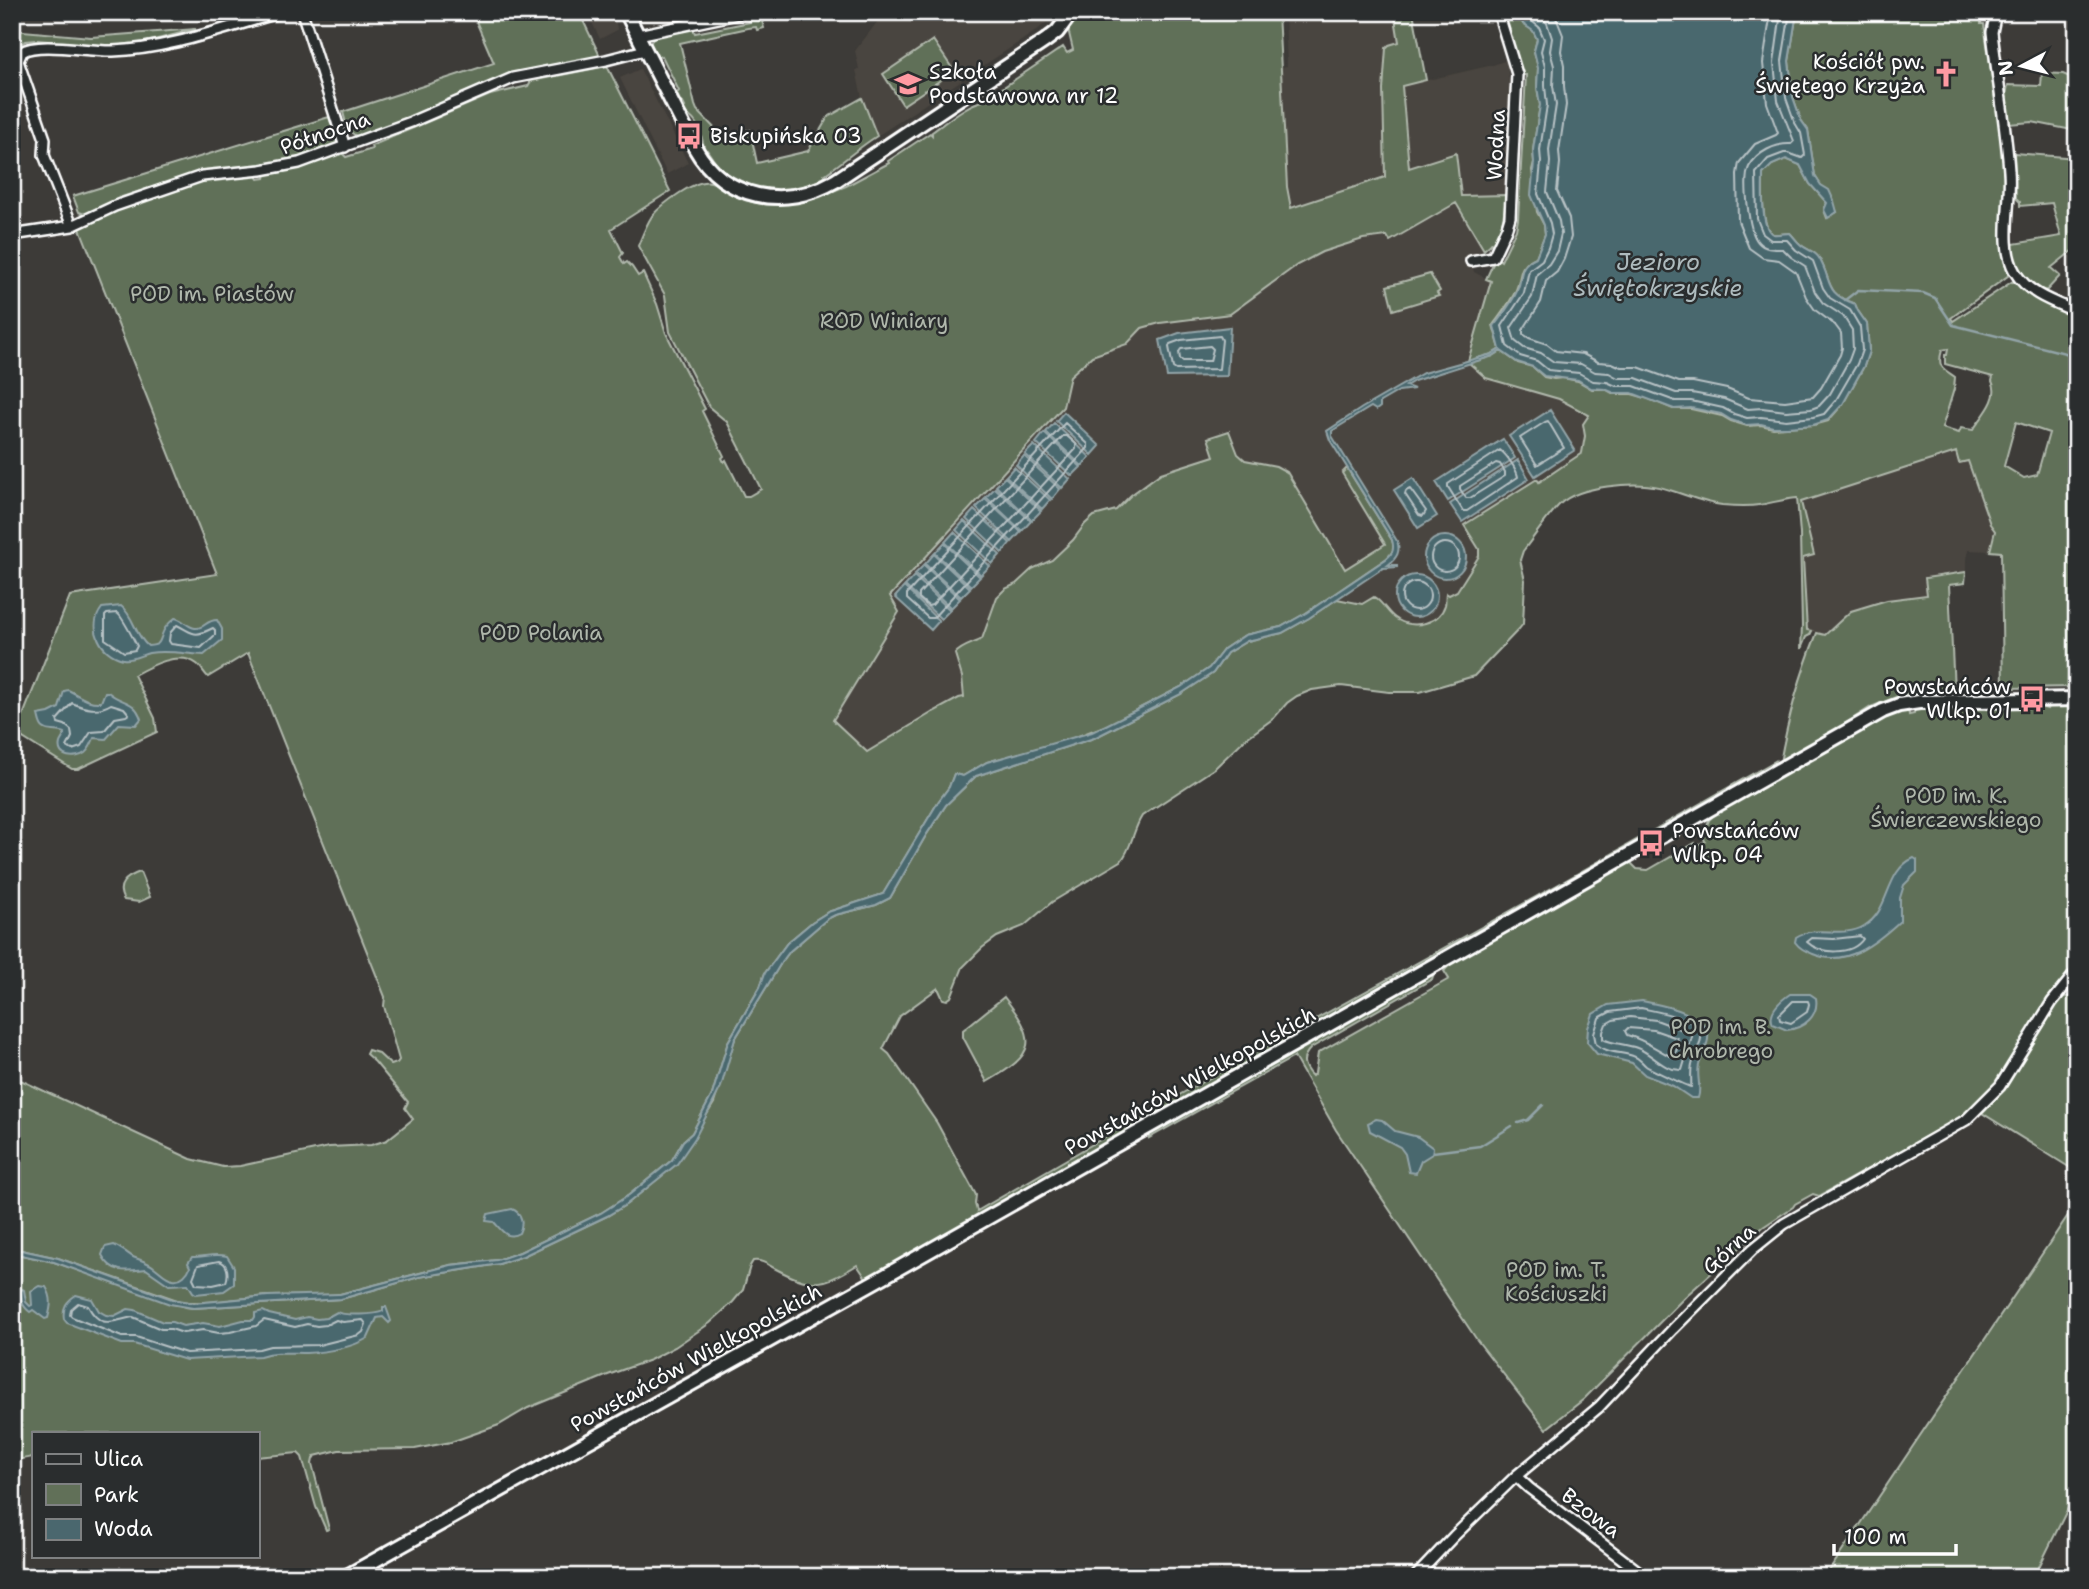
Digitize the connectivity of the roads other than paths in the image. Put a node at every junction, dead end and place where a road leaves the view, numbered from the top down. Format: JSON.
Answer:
{"nodes":[{"id":1,"x":282,"y":12,"type":"edge"},
{"id":2,"x":302,"y":12,"type":"edge"},
{"id":3,"x":626,"y":12,"type":"edge"},
{"id":4,"x":747,"y":12,"type":"edge"},
{"id":5,"x":1072,"y":12,"type":"edge"},
{"id":6,"x":1498,"y":12,"type":"edge"},
{"id":7,"x":1996,"y":12,"type":"edge"},
{"id":8,"x":638,"y":35,"type":"junction"},
{"id":9,"x":645,"y":50,"type":"junction"},
{"id":10,"x":345,"y":147,"type":"junction"},
{"id":11,"x":72,"y":226,"type":"junction"},
{"id":12,"x":12,"y":235,"type":"edge"},
{"id":13,"x":1471,"y":261,"type":"dead end"},
{"id":14,"x":2077,"y":312,"type":"edge"},
{"id":15,"x":2077,"y":699,"type":"edge"},
{"id":16,"x":2077,"y":971,"type":"edge"},
{"id":17,"x":1516,"y":1476,"type":"junction"},
{"id":18,"x":345,"y":1577,"type":"edge"},
{"id":19,"x":1415,"y":1577,"type":"edge"},
{"id":20,"x":1646,"y":1577,"type":"edge"}],
"edges":[{"from":1,"to":11,"type":"street"},
{"from":2,"to":10,"type":"street"},
{"from":3,"to":8,"type":"street"},
{"from":4,"to":8,"type":"street"},
{"from":5,"to":9,"type":"street"},
{"from":6,"to":13,"type":"street","name":"Wodna"},
{"from":7,"to":14,"type":"street"},
{"from":8,"to":9,"type":"street"},
{"from":9,"to":10,"type":"street","name":"Północna"},
{"from":10,"to":11,"type":"street","name":"Północna"},
{"from":11,"to":12,"type":"street","name":"Północna"},
{"from":15,"to":18,"type":"street","name":"Powstańców Wielkopolskich"},
{"from":16,"to":17,"type":"street","name":"Górna"},
{"from":17,"to":19,"type":"street","name":"Górna"},
{"from":17,"to":20,"type":"street","name":"Bzowa"}]}
